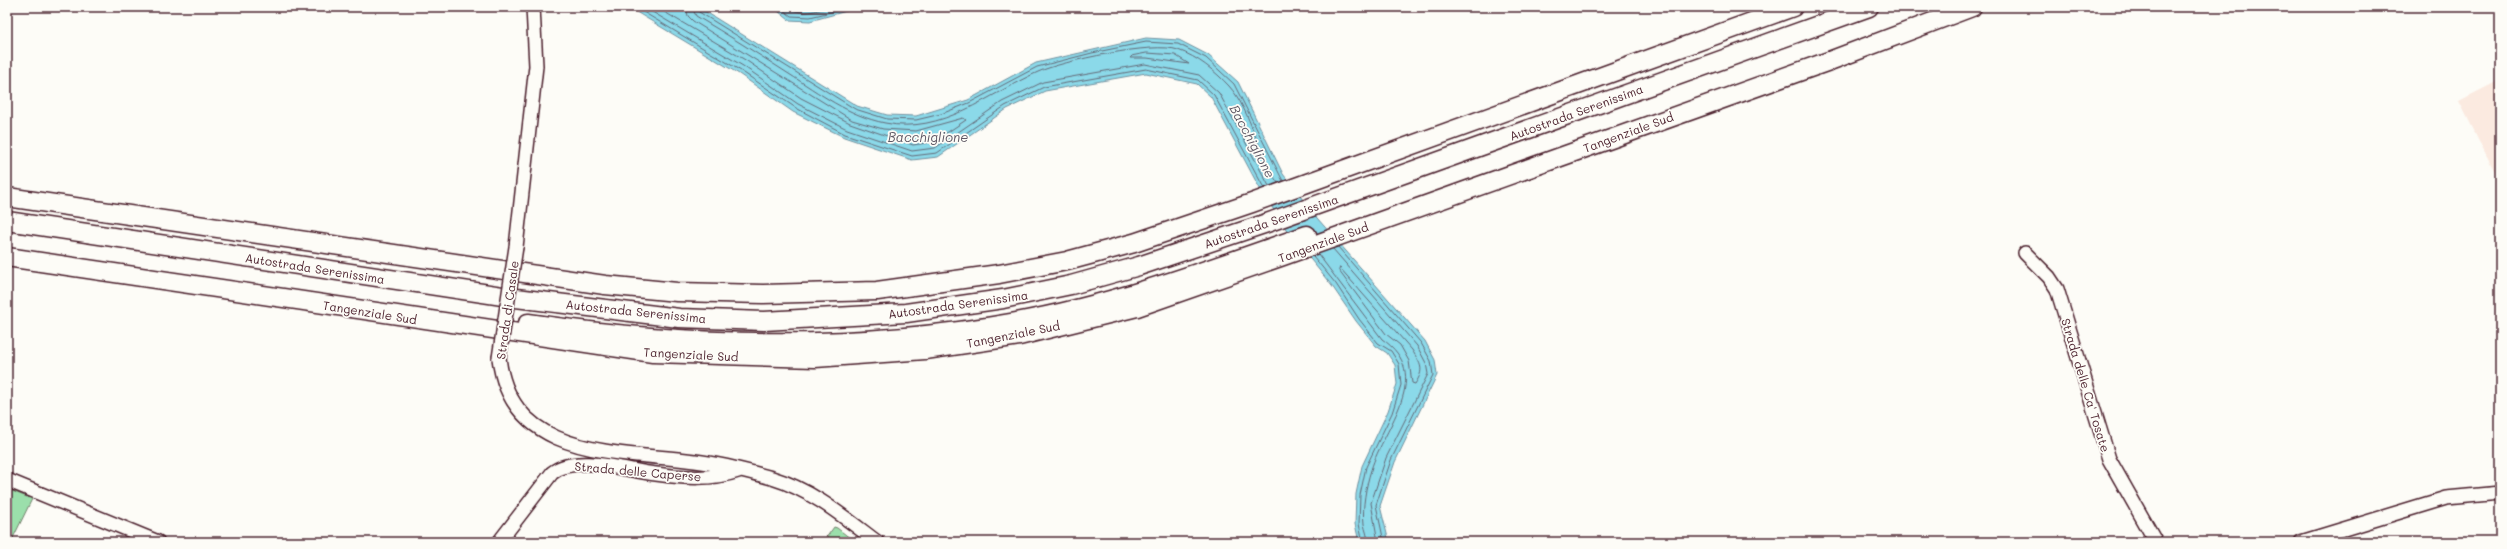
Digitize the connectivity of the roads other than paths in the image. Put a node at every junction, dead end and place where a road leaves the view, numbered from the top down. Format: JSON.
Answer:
{"nodes":[{"id":1,"x":533,"y":7,"type":"edge"},
{"id":2,"x":1793,"y":7,"type":"edge"},
{"id":3,"x":1869,"y":7,"type":"edge"},
{"id":4,"x":1938,"y":7,"type":"edge"},
{"id":5,"x":1972,"y":7,"type":"edge"},
{"id":6,"x":7,"y":198,"type":"edge"},
{"id":7,"x":7,"y":221,"type":"edge"},
{"id":8,"x":1339,"y":229,"type":"junction"},
{"id":9,"x":7,"y":246,"type":"edge"},
{"id":10,"x":1285,"y":249,"type":"junction"},
{"id":11,"x":2025,"y":253,"type":"dead end"},
{"id":12,"x":7,"y":257,"type":"edge"},
{"id":13,"x":740,"y":470,"type":"junction"},
{"id":14,"x":7,"y":480,"type":"edge"},
{"id":15,"x":2500,"y":493,"type":"edge"},
{"id":16,"x":158,"y":542,"type":"edge"},
{"id":17,"x":499,"y":542,"type":"edge"},
{"id":18,"x":877,"y":542,"type":"edge"},
{"id":19,"x":2156,"y":542,"type":"edge"},
{"id":20,"x":2301,"y":542,"type":"edge"}],
"edges":[{"from":1,"to":13,"type":"street","name":"Strada di Casale","bridge":true},
{"from":2,"to":6,"type":"highway","name":"Autostrada Serenissima"},
{"from":3,"to":7,"type":"highway","name":"Autostrada Serenissima"},
{"from":4,"to":8,"type":"highway","name":"Tangenziale Sud"},
{"from":5,"to":8,"type":"highway","name":"Tangenziale Sud"},
{"from":8,"to":10,"type":"highway","name":"Tangenziale Sud"},
{"from":9,"to":10,"type":"highway","name":"Tangenziale Sud"},
{"from":10,"to":12,"type":"highway","name":"Tangenziale Sud"},
{"from":11,"to":19,"type":"street","name":"Strada delle Ca' Tosate"},
{"from":13,"to":17,"type":"street","name":"Strada delle Caperse"},
{"from":13,"to":18,"type":"street","name":"Strada di Casale"},
{"from":14,"to":16,"type":"street"},
{"from":15,"to":20,"type":"street"}]}
